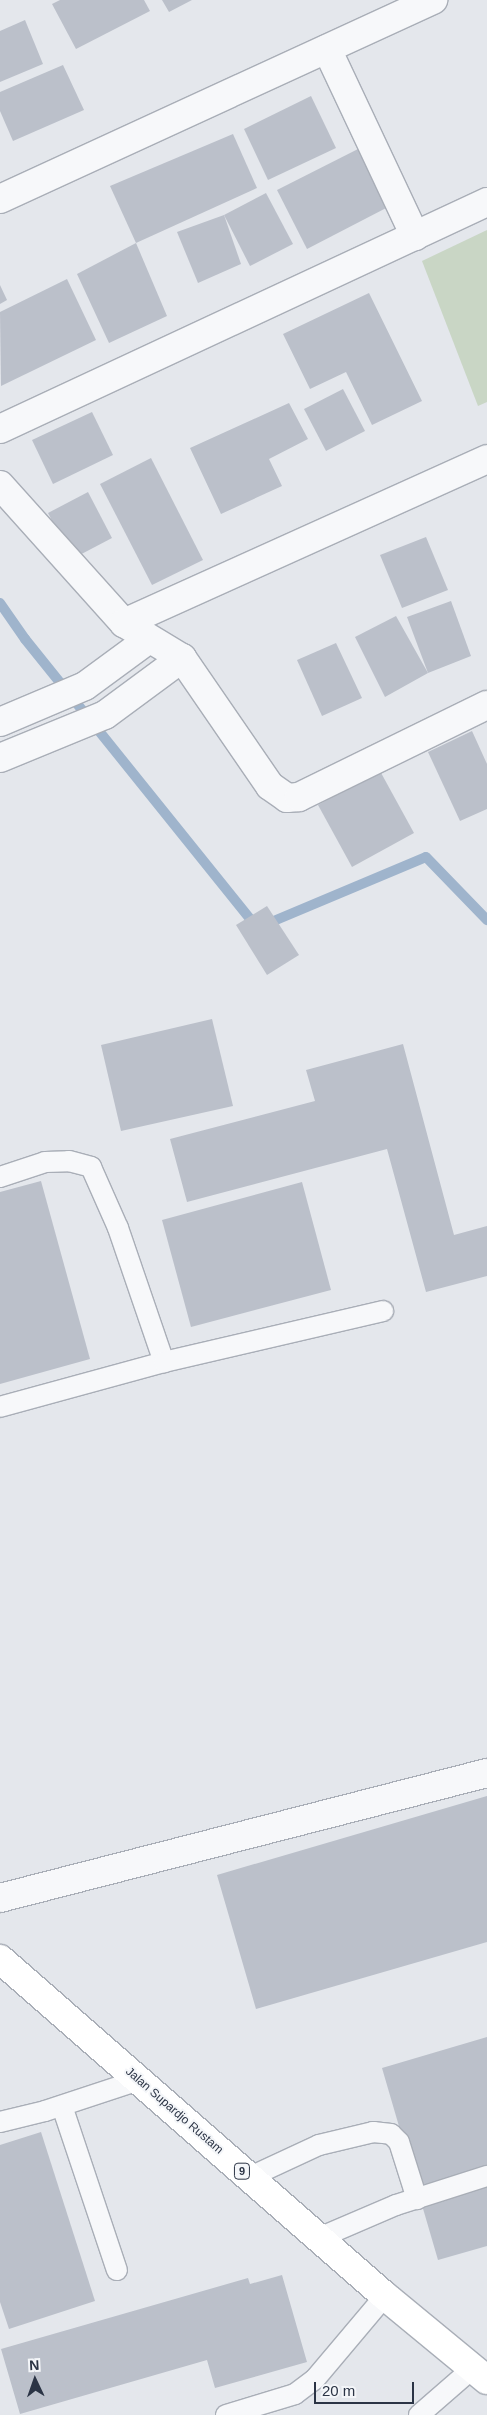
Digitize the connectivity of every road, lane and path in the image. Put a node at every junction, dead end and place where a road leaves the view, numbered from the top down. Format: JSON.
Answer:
{"nodes":[{"id":1,"x":433,"y":0,"type":"edge"},
{"id":2,"x":327,"y":49,"type":"junction"},
{"id":3,"x":0,"y":199,"type":"edge"},
{"id":4,"x":487,"y":202,"type":"edge"},
{"id":5,"x":415,"y":236,"type":"junction"},
{"id":6,"x":0,"y":429,"type":"edge"},
{"id":7,"x":487,"y":459,"type":"edge"},
{"id":8,"x":0,"y":485,"type":"edge"},
{"id":9,"x":124,"y":623,"type":"junction"},
{"id":10,"x":149,"y":639,"type":"junction"},
{"id":11,"x":182,"y":658,"type":"junction"},
{"id":12,"x":487,"y":705,"type":"edge"},
{"id":13,"x":0,"y":722,"type":"edge"},
{"id":14,"x":0,"y":758,"type":"edge"},
{"id":15,"x":0,"y":1177,"type":"edge"},
{"id":16,"x":383,"y":1311,"type":"dead end"},
{"id":17,"x":164,"y":1362,"type":"junction"},
{"id":18,"x":0,"y":1408,"type":"edge"},
{"id":19,"x":487,"y":1773,"type":"edge"},
{"id":20,"x":0,"y":1898,"type":"edge"},
{"id":21,"x":0,"y":1959,"type":"edge"},
{"id":22,"x":138,"y":2080,"type":"junction"},
{"id":23,"x":62,"y":2106,"type":"junction"},
{"id":24,"x":0,"y":2122,"type":"edge"},
{"id":25,"x":487,"y":2176,"type":"edge"},
{"id":26,"x":250,"y":2178,"type":"junction"},
{"id":27,"x":416,"y":2199,"type":"junction"},
{"id":28,"x":319,"y":2238,"type":"junction"},
{"id":29,"x":117,"y":2270,"type":"dead end"},
{"id":30,"x":385,"y":2296,"type":"junction"},
{"id":31,"x":480,"y":2374,"type":"edge"},
{"id":32,"x":226,"y":2415,"type":"edge"},
{"id":33,"x":419,"y":2415,"type":"edge"}],
"edges":[{"from":1,"to":2,"type":"street"},
{"from":2,"to":3,"type":"street"},
{"from":2,"to":5,"type":"street"},
{"from":4,"to":5,"type":"street"},
{"from":5,"to":6,"type":"street"},
{"from":7,"to":9,"type":"street"},
{"from":8,"to":9,"type":"street"},
{"from":9,"to":10,"type":"street"},
{"from":10,"to":11,"type":"street"},
{"from":10,"to":13,"type":"street"},
{"from":11,"to":12,"type":"street"},
{"from":11,"to":14,"type":"street"},
{"from":15,"to":17,"type":"lane"},
{"from":16,"to":17,"type":"lane"},
{"from":17,"to":18,"type":"lane"},
{"from":19,"to":20,"type":"street"},
{"from":21,"to":22,"type":"highway","name":"Jalan Supardjo Rustam","number":"9"},
{"from":22,"to":23,"type":"lane"},
{"from":22,"to":26,"type":"highway","name":"Jalan Supardjo Rustam","number":"9"},
{"from":23,"to":24,"type":"lane"},
{"from":23,"to":29,"type":"lane"},
{"from":25,"to":27,"type":"lane"},
{"from":26,"to":27,"type":"lane"},
{"from":26,"to":28,"type":"highway","name":"Jalan Supardjo Rustam","number":"9"},
{"from":27,"to":28,"type":"lane"},
{"from":28,"to":30,"type":"highway","name":"Jalan Supardjo Rustam","number":"9"},
{"from":30,"to":31,"type":"highway","name":"Jalan Supardjo Rustam","number":"9"},
{"from":30,"to":32,"type":"lane"},
{"from":31,"to":33,"type":"lane"}]}
